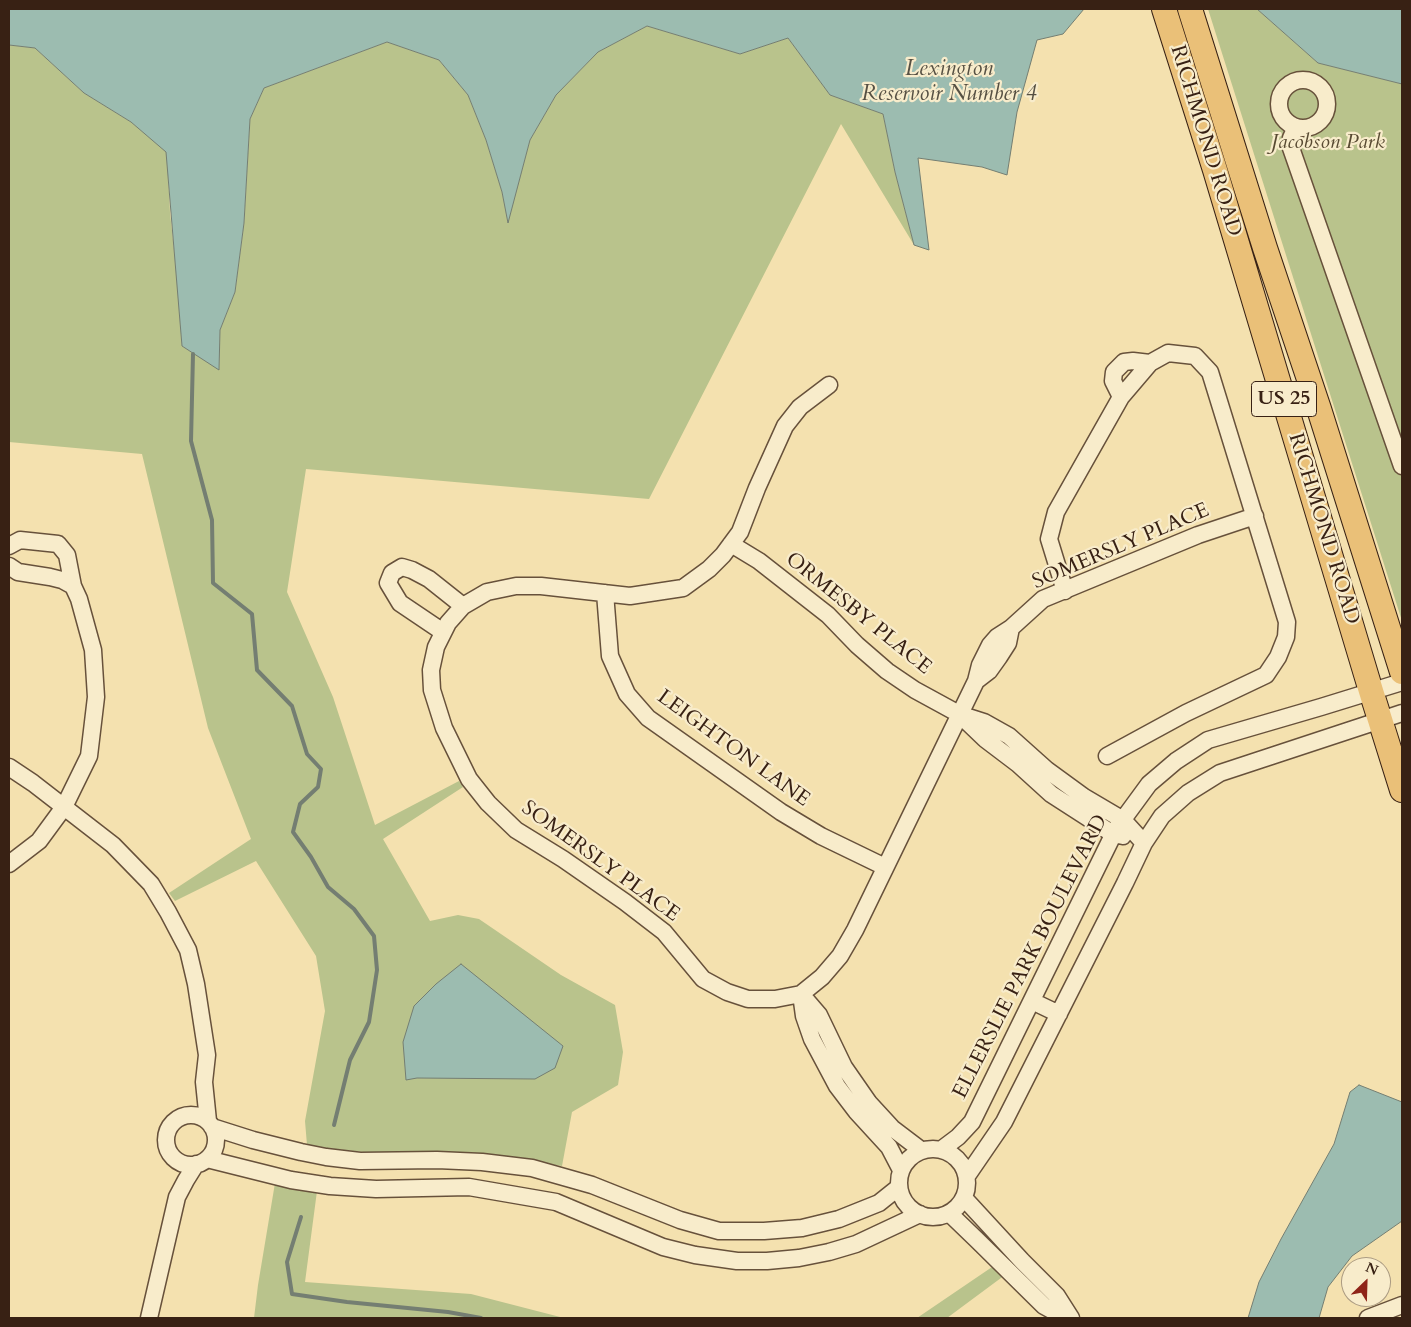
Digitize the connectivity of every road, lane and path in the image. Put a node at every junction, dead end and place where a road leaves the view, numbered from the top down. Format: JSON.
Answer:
{"nodes":[{"id":1,"x":1164,"y":9,"type":"edge"},
{"id":2,"x":1190,"y":9,"type":"edge"},
{"id":3,"x":1296,"y":127,"type":"dead end"},
{"id":4,"x":829,"y":385,"type":"dead end"},
{"id":5,"x":1401,"y":460,"type":"edge"},
{"id":6,"x":1255,"y":516,"type":"junction"},
{"id":7,"x":731,"y":544,"type":"junction"},
{"id":8,"x":9,"y":546,"type":"edge"},
{"id":9,"x":9,"y":566,"type":"edge"},
{"id":10,"x":73,"y":586,"type":"junction"},
{"id":11,"x":1065,"y":591,"type":"junction"},
{"id":12,"x":605,"y":593,"type":"junction"},
{"id":13,"x":463,"y":606,"type":"junction"},
{"id":14,"x":443,"y":632,"type":"junction"},
{"id":15,"x":1402,"y":672,"type":"edge"},
{"id":16,"x":1402,"y":682,"type":"edge"},
{"id":17,"x":1371,"y":691,"type":"junction"},
{"id":18,"x":959,"y":714,"type":"junction"},
{"id":19,"x":1392,"y":717,"type":"edge"},
{"id":20,"x":1107,"y":756,"type":"dead end"},
{"id":21,"x":9,"y":767,"type":"edge"},
{"id":22,"x":1402,"y":790,"type":"edge"},
{"id":23,"x":64,"y":807,"type":"junction"},
{"id":24,"x":1118,"y":827,"type":"junction"},
{"id":25,"x":1144,"y":843,"type":"junction"},
{"id":26,"x":9,"y":864,"type":"edge"},
{"id":27,"x":885,"y":867,"type":"junction"},
{"id":28,"x":801,"y":994,"type":"junction"},
{"id":29,"x":1032,"y":1001,"type":"junction"},
{"id":30,"x":1058,"y":1014,"type":"junction"},
{"id":31,"x":204,"y":1082,"type":"junction"},
{"id":32,"x":184,"y":1116,"type":"junction"},
{"id":33,"x":210,"y":1124,"type":"junction"},
{"id":34,"x":921,"y":1150,"type":"junction"},
{"id":35,"x":942,"y":1150,"type":"junction"},
{"id":36,"x":174,"y":1157,"type":"junction"},
{"id":37,"x":326,"y":1157,"type":"junction"},
{"id":38,"x":202,"y":1162,"type":"junction"},
{"id":39,"x":901,"y":1170,"type":"junction"},
{"id":40,"x":967,"y":1176,"type":"junction"},
{"id":41,"x":567,"y":1178,"type":"junction"},
{"id":42,"x":321,"y":1184,"type":"junction"},
{"id":43,"x":899,"y":1187,"type":"junction"},
{"id":44,"x":177,"y":1197,"type":"junction"},
{"id":45,"x":964,"y":1198,"type":"junction"},
{"id":46,"x":560,"y":1204,"type":"junction"},
{"id":47,"x":920,"y":1214,"type":"junction"},
{"id":48,"x":949,"y":1214,"type":"junction"},
{"id":49,"x":724,"y":1231,"type":"junction"},
{"id":50,"x":720,"y":1259,"type":"junction"},
{"id":51,"x":1022,"y":1261,"type":"junction"},
{"id":52,"x":1010,"y":1273,"type":"junction"},
{"id":53,"x":1402,"y":1305,"type":"edge"},
{"id":54,"x":149,"y":1318,"type":"edge"},
{"id":55,"x":1066,"y":1318,"type":"edge"},
{"id":56,"x":1071,"y":1318,"type":"edge"},
{"id":57,"x":1368,"y":1318,"type":"edge"}],
"edges":[{"from":1,"to":17,"type":"highway","name":"RICHMOND ROAD","number":"US 25"},
{"from":2,"to":15,"type":"highway","name":"RICHMOND ROAD","number":"US 25"},
{"from":3,"to":5,"type":"street"},
{"from":4,"to":7,"type":"street","name":"SOMERSLY PLACE"},
{"from":6,"to":11,"type":"street","name":"SOMERSLY PLACE"},
{"from":6,"to":11,"type":"street"},
{"from":6,"to":20,"type":"street"},
{"from":7,"to":12,"type":"street","name":"SOMERSLY PLACE"},
{"from":7,"to":18,"type":"street","name":"ORMESBY PLACE"},
{"from":8,"to":10,"type":"street"},
{"from":9,"to":10,"type":"street"},
{"from":10,"to":23,"type":"street"},
{"from":11,"to":18,"type":"street","name":"SOMERSLY PLACE"},
{"from":12,"to":13,"type":"street","name":"SOMERSLY PLACE"},
{"from":12,"to":27,"type":"street","name":"LEIGHTON LANE"},
{"from":13,"to":14,"type":"street","name":"SOMERSLY PLACE"},
{"from":13,"to":14,"type":"street"},
{"from":14,"to":28,"type":"street","name":"SOMERSLY PLACE"},
{"from":16,"to":17,"type":"street","name":"ELLERSLIE PARK BOULEVARD"},
{"from":17,"to":19,"type":"highway","name":"RICHMOND ROAD","number":"US 25"},
{"from":17,"to":24,"type":"street","name":"ELLERSLIE PARK BOULEVARD"},
{"from":18,"to":24,"type":"street","name":"ORMESBY PLACE"},
{"from":18,"to":27,"type":"street","name":"SOMERSLY PLACE"},
{"from":19,"to":22,"type":"highway","name":"RICHMOND ROAD","number":"US 25"},
{"from":19,"to":25,"type":"street"},
{"from":21,"to":23,"type":"street"},
{"from":23,"to":26,"type":"street"},
{"from":23,"to":31,"type":"street"},
{"from":24,"to":25,"type":"street","name":"ORMESBY PLACE"},
{"from":24,"to":29,"type":"street","name":"ELLERSLIE PARK BOULEVARD"},
{"from":25,"to":30,"type":"street"},
{"from":27,"to":28,"type":"street","name":"SOMERSLY PLACE"},
{"from":28,"to":34,"type":"street"},
{"from":28,"to":39,"type":"street"},
{"from":29,"to":30,"type":"street"},
{"from":29,"to":35,"type":"street","name":"ELLERSLIE PARK BOULEVARD"},
{"from":30,"to":40,"type":"street"},
{"from":31,"to":32,"type":"street"},
{"from":31,"to":33,"type":"street"},
{"from":32,"to":33,"type":"street"},
{"from":32,"to":36,"type":"street"},
{"from":33,"to":37,"type":"street"},
{"from":33,"to":38,"type":"street"},
{"from":34,"to":35,"type":"street"},
{"from":34,"to":39,"type":"street"},
{"from":35,"to":40,"type":"street"},
{"from":36,"to":38,"type":"street"},
{"from":36,"to":44,"type":"street"},
{"from":37,"to":41,"type":"street"},
{"from":37,"to":42,"type":"street"},
{"from":38,"to":42,"type":"street"},
{"from":38,"to":44,"type":"street"},
{"from":39,"to":43,"type":"street"},
{"from":40,"to":45,"type":"street"},
{"from":41,"to":46,"type":"street"},
{"from":41,"to":49,"type":"street"},
{"from":42,"to":46,"type":"street"},
{"from":43,"to":47,"type":"street"},
{"from":43,"to":49,"type":"street"},
{"from":44,"to":54,"type":"street"},
{"from":45,"to":48,"type":"street"},
{"from":45,"to":51,"type":"street"},
{"from":46,"to":50,"type":"street"},
{"from":47,"to":48,"type":"street"},
{"from":47,"to":50,"type":"street"},
{"from":48,"to":52,"type":"street"},
{"from":49,"to":50,"type":"street"},
{"from":51,"to":52,"type":"street"},
{"from":51,"to":56,"type":"street"},
{"from":52,"to":55,"type":"street"},
{"from":53,"to":57,"type":"street"}]}
